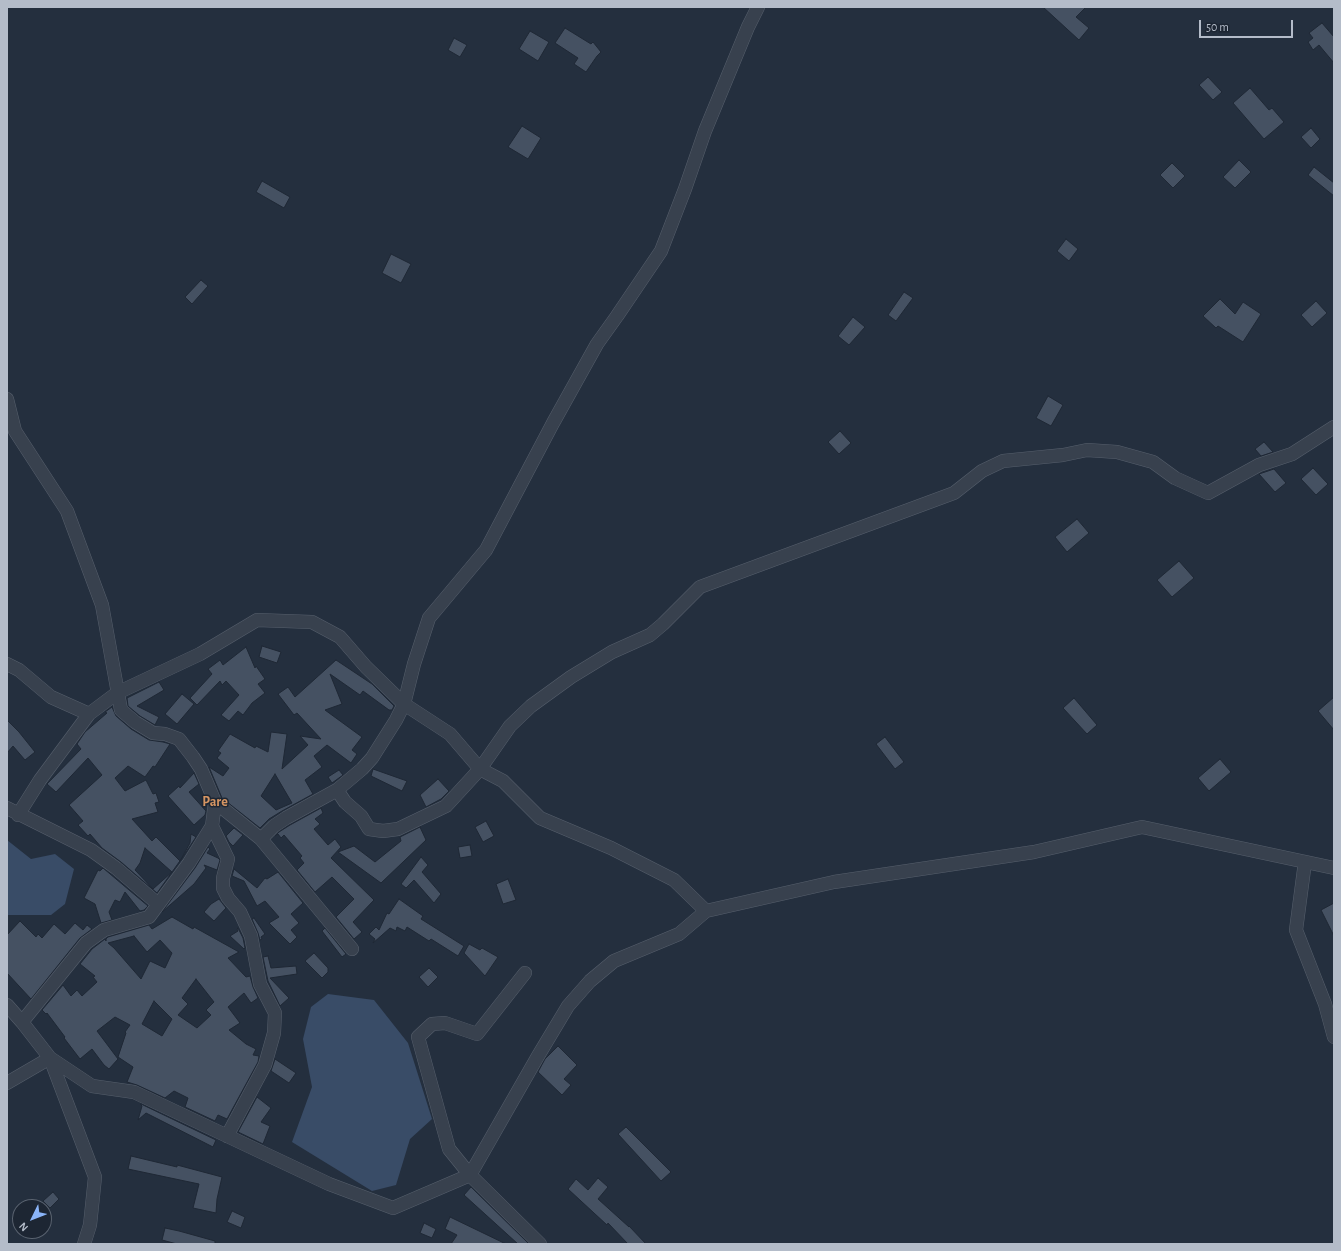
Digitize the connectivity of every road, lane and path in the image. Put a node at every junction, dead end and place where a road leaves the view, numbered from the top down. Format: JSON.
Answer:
{"nodes":[{"id":1,"x":758,"y":7,"type":"edge"},
{"id":2,"x":7,"y":399,"type":"edge"},
{"id":3,"x":1334,"y":426,"type":"edge"},
{"id":4,"x":7,"y":664,"type":"edge"},
{"id":5,"x":118,"y":693,"type":"junction"},
{"id":6,"x":404,"y":704,"type":"junction"},
{"id":7,"x":89,"y":714,"type":"junction"},
{"id":8,"x":480,"y":769,"type":"junction"},
{"id":9,"x":336,"y":790,"type":"junction"},
{"id":10,"x":215,"y":802,"type":"junction"},
{"id":11,"x":12,"y":811,"type":"edge"},
{"id":12,"x":212,"y":826,"type":"junction"},
{"id":13,"x":261,"y":839,"type":"junction"},
{"id":14,"x":1305,"y":862,"type":"junction"},
{"id":15,"x":1334,"y":868,"type":"edge"},
{"id":16,"x":158,"y":904,"type":"junction"},
{"id":17,"x":706,"y":911,"type":"junction"},
{"id":18,"x":352,"y":949,"type":"dead end"},
{"id":19,"x":525,"y":973,"type":"dead end"},
{"id":20,"x":7,"y":1005,"type":"edge"},
{"id":21,"x":22,"y":1022,"type":"junction"},
{"id":22,"x":1334,"y":1037,"type":"edge"},
{"id":23,"x":50,"y":1058,"type":"junction"},
{"id":24,"x":7,"y":1083,"type":"edge"},
{"id":25,"x":227,"y":1136,"type":"junction"},
{"id":26,"x":470,"y":1175,"type":"junction"},
{"id":27,"x":84,"y":1244,"type":"edge"},
{"id":28,"x":540,"y":1244,"type":"edge"}],
"edges":[{"from":1,"to":6,"type":"street"},
{"from":2,"to":5,"type":"street"},
{"from":3,"to":8,"type":"street"},
{"from":4,"to":7,"type":"street"},
{"from":5,"to":6,"type":"street"},
{"from":5,"to":7,"type":"street"},
{"from":5,"to":10,"type":"street"},
{"from":6,"to":8,"type":"street"},
{"from":6,"to":9,"type":"street"},
{"from":7,"to":11,"type":"street"},
{"from":8,"to":9,"type":"street"},
{"from":8,"to":17,"type":"street"},
{"from":9,"to":13,"type":"street"},
{"from":10,"to":12,"type":"street"},
{"from":10,"to":13,"type":"street"},
{"from":11,"to":16,"type":"street"},
{"from":12,"to":16,"type":"street"},
{"from":12,"to":25,"type":"street"},
{"from":13,"to":18,"type":"street"},
{"from":14,"to":15,"type":"street"},
{"from":14,"to":17,"type":"street"},
{"from":14,"to":22,"type":"street"},
{"from":16,"to":21,"type":"street"},
{"from":17,"to":26,"type":"street"},
{"from":19,"to":26,"type":"street"},
{"from":20,"to":21,"type":"street"},
{"from":21,"to":23,"type":"street"},
{"from":23,"to":24,"type":"street"},
{"from":23,"to":25,"type":"street"},
{"from":23,"to":27,"type":"street"},
{"from":25,"to":26,"type":"street"},
{"from":26,"to":28,"type":"street"}]}
